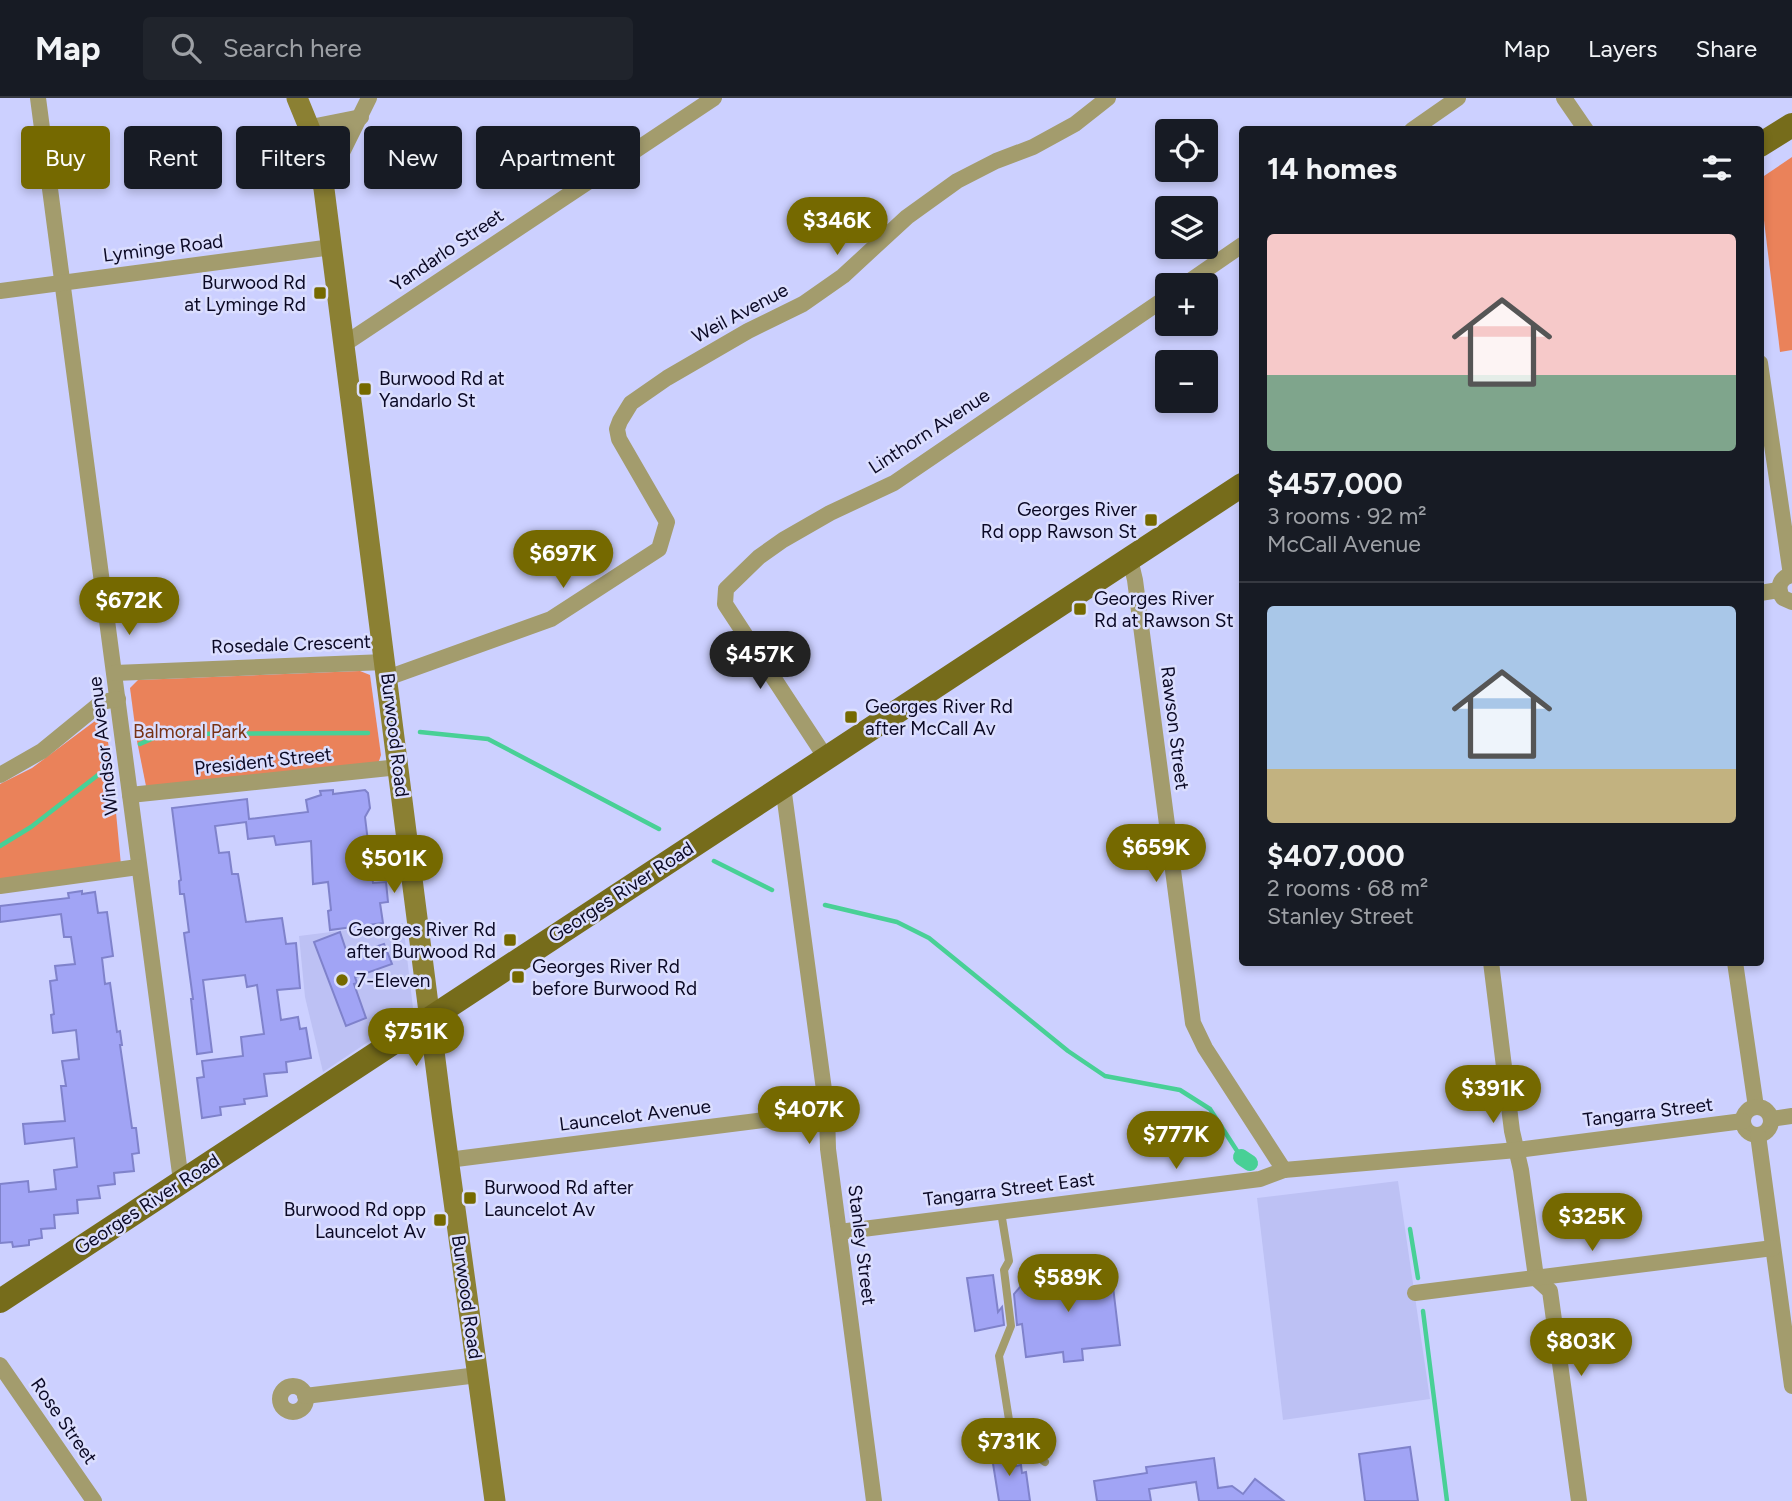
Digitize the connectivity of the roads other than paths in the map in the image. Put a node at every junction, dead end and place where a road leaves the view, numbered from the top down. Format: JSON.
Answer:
{"nodes":[{"id":1,"x":38,"y":98,"type":"edge"},
{"id":2,"x":297,"y":98,"type":"edge"},
{"id":3,"x":369,"y":98,"type":"edge"},
{"id":4,"x":714,"y":98,"type":"edge"},
{"id":5,"x":1108,"y":98,"type":"edge"},
{"id":6,"x":1458,"y":98,"type":"edge"},
{"id":7,"x":1564,"y":98,"type":"edge"},
{"id":8,"x":361,"y":117,"type":"junction"},
{"id":9,"x":1792,"y":125,"type":"edge"},
{"id":10,"x":311,"y":126,"type":"edge"},
{"id":11,"x":316,"y":126,"type":"edge"},
{"id":12,"x":1418,"y":126,"type":"edge"},
{"id":13,"x":1583,"y":126,"type":"edge"},
{"id":14,"x":350,"y":138,"type":"edge"},
{"id":15,"x":1764,"y":142,"type":"edge"},
{"id":16,"x":324,"y":189,"type":"edge"},
{"id":17,"x":332,"y":247,"type":"junction"},
{"id":18,"x":1239,"y":247,"type":"edge"},
{"id":19,"x":1201,"y":273,"type":"edge"},
{"id":20,"x":63,"y":282,"type":"junction"},
{"id":21,"x":0,"y":291,"type":"edge"},
{"id":22,"x":1155,"y":305,"type":"edge"},
{"id":23,"x":343,"y":345,"type":"junction"},
{"id":24,"x":1764,"y":390,"type":"edge"},
{"id":25,"x":619,"y":439,"type":"joint"},
{"id":26,"x":1239,"y":487,"type":"edge"},
{"id":27,"x":1130,"y":559,"type":"junction"},
{"id":28,"x":1791,"y":575,"type":"edge"},
{"id":29,"x":1779,"y":590,"type":"junction"},
{"id":30,"x":1764,"y":592,"type":"edge"},
{"id":31,"x":1792,"y":602,"type":"edge"},
{"id":32,"x":386,"y":670,"type":"junction"},
{"id":33,"x":116,"y":673,"type":"junction"},
{"id":34,"x":118,"y":699,"type":"junction"},
{"id":35,"x":826,"y":758,"type":"junction"},
{"id":36,"x":399,"y":767,"type":"junction"},
{"id":37,"x":0,"y":775,"type":"edge"},
{"id":38,"x":783,"y":786,"type":"junction"},
{"id":39,"x":130,"y":795,"type":"junction"},
{"id":40,"x":138,"y":867,"type":"junction"},
{"id":41,"x":0,"y":886,"type":"edge"},
{"id":42,"x":1492,"y":966,"type":"edge"},
{"id":43,"x":1736,"y":966,"type":"edge"},
{"id":44,"x":430,"y":1017,"type":"junction"},
{"id":45,"x":1756,"y":1107,"type":"junction"},
{"id":46,"x":827,"y":1112,"type":"junction"},
{"id":47,"x":1792,"y":1116,"type":"edge"},
{"id":48,"x":1771,"y":1119,"type":"junction"},
{"id":49,"x":1743,"y":1121,"type":"junction"},
{"id":50,"x":1758,"y":1135,"type":"junction"},
{"id":51,"x":1517,"y":1150,"type":"junction"},
{"id":52,"x":448,"y":1160,"type":"junction"},
{"id":53,"x":1284,"y":1170,"type":"junction"},
{"id":54,"x":181,"y":1181,"type":"junction"},
{"id":55,"x":1001,"y":1212,"type":"junction"},
{"id":56,"x":839,"y":1232,"type":"junction"},
{"id":57,"x":1773,"y":1248,"type":"junction"},
{"id":58,"x":1537,"y":1279,"type":"junction"},
{"id":59,"x":1415,"y":1293,"type":"dead end"},
{"id":60,"x":0,"y":1301,"type":"edge"},
{"id":61,"x":0,"y":1365,"type":"edge"},
{"id":62,"x":478,"y":1375,"type":"junction"},
{"id":63,"x":1792,"y":1385,"type":"edge"},
{"id":64,"x":305,"y":1396,"type":"dead end"},
{"id":65,"x":1045,"y":1462,"type":"dead end"},
{"id":66,"x":94,"y":1501,"type":"edge"},
{"id":67,"x":495,"y":1501,"type":"edge"},
{"id":68,"x":874,"y":1501,"type":"edge"},
{"id":69,"x":1579,"y":1501,"type":"edge"}],
"edges":[{"from":1,"to":20,"type":"street","name":"Windsor Avenue"},
{"from":2,"to":10,"type":"main road","name":"Burwood Road"},
{"from":3,"to":8,"type":"street"},
{"from":4,"to":23,"type":"street","name":"Yandarlo Street"},
{"from":5,"to":25,"type":"street","name":"Weil Avenue"},
{"from":6,"to":12,"type":"street"},
{"from":7,"to":13,"type":"street"},
{"from":8,"to":11,"type":"street"},
{"from":8,"to":14,"type":"street"},
{"from":9,"to":15,"type":"main road"},
{"from":16,"to":17,"type":"main road","name":"Burwood Road"},
{"from":17,"to":20,"type":"street","name":"Lyminge Road"},
{"from":17,"to":23,"type":"main road","name":"Burwood Road"},
{"from":18,"to":19,"type":"street"},
{"from":20,"to":21,"type":"street","name":"Lyminge Road"},
{"from":20,"to":33,"type":"street","name":"Windsor Avenue"},
{"from":22,"to":35,"type":"street","name":"Linthorn Avenue"},
{"from":23,"to":32,"type":"main road","name":"Burwood Road"},
{"from":24,"to":28,"type":"street"},
{"from":25,"to":32,"type":"street","name":"Rosedale Crescent"},
{"from":26,"to":27,"type":"main road","name":"Georges River Road"},
{"from":27,"to":35,"type":"main road","name":"Georges River Road"},
{"from":27,"to":53,"type":"street","name":"Rawson Street"},
{"from":28,"to":29,"type":"street"},
{"from":29,"to":30,"type":"street"},
{"from":29,"to":31,"type":"street"},
{"from":32,"to":33,"type":"street","name":"Rosedale Crescent"},
{"from":32,"to":36,"type":"main road","name":"Burwood Road"},
{"from":33,"to":34,"type":"street","name":"Windsor Avenue"},
{"from":34,"to":37,"type":"street"},
{"from":34,"to":39,"type":"street","name":"Windsor Avenue"},
{"from":35,"to":38,"type":"main road","name":"Georges River Road"},
{"from":36,"to":39,"type":"street","name":"President Street"},
{"from":36,"to":44,"type":"main road","name":"Burwood Road"},
{"from":38,"to":44,"type":"main road","name":"Georges River Road"},
{"from":38,"to":46,"type":"street","name":"Stanley Street"},
{"from":39,"to":40,"type":"street","name":"Windsor Avenue"},
{"from":40,"to":41,"type":"street"},
{"from":40,"to":54,"type":"street","name":"Windsor Avenue"},
{"from":42,"to":51,"type":"street"},
{"from":43,"to":45,"type":"street"},
{"from":44,"to":52,"type":"main road","name":"Burwood Road"},
{"from":44,"to":54,"type":"main road","name":"Georges River Road"},
{"from":45,"to":48,"type":"street"},
{"from":45,"to":49,"type":"street"},
{"from":46,"to":52,"type":"street","name":"Launcelot Avenue"},
{"from":46,"to":56,"type":"street","name":"Stanley Street"},
{"from":47,"to":48,"type":"street"},
{"from":48,"to":50,"type":"street"},
{"from":49,"to":50,"type":"street"},
{"from":49,"to":51,"type":"street","name":"Tangarra Street"},
{"from":50,"to":57,"type":"street"},
{"from":51,"to":53,"type":"street","name":"Tangarra Street East"},
{"from":51,"to":58,"type":"street"},
{"from":52,"to":62,"type":"main road","name":"Burwood Road"},
{"from":53,"to":55,"type":"street","name":"Tangarra Street East"},
{"from":54,"to":60,"type":"main road","name":"Georges River Road"},
{"from":55,"to":56,"type":"street","name":"Tangarra Street East"},
{"from":55,"to":65,"type":"lane"},
{"from":56,"to":68,"type":"street","name":"Stanley Street"},
{"from":57,"to":58,"type":"street"},
{"from":57,"to":63,"type":"street"},
{"from":58,"to":59,"type":"street"},
{"from":58,"to":69,"type":"street"},
{"from":61,"to":66,"type":"street","name":"Rose Street"},
{"from":62,"to":64,"type":"street"},
{"from":62,"to":67,"type":"main road","name":"Burwood Road"}]}
